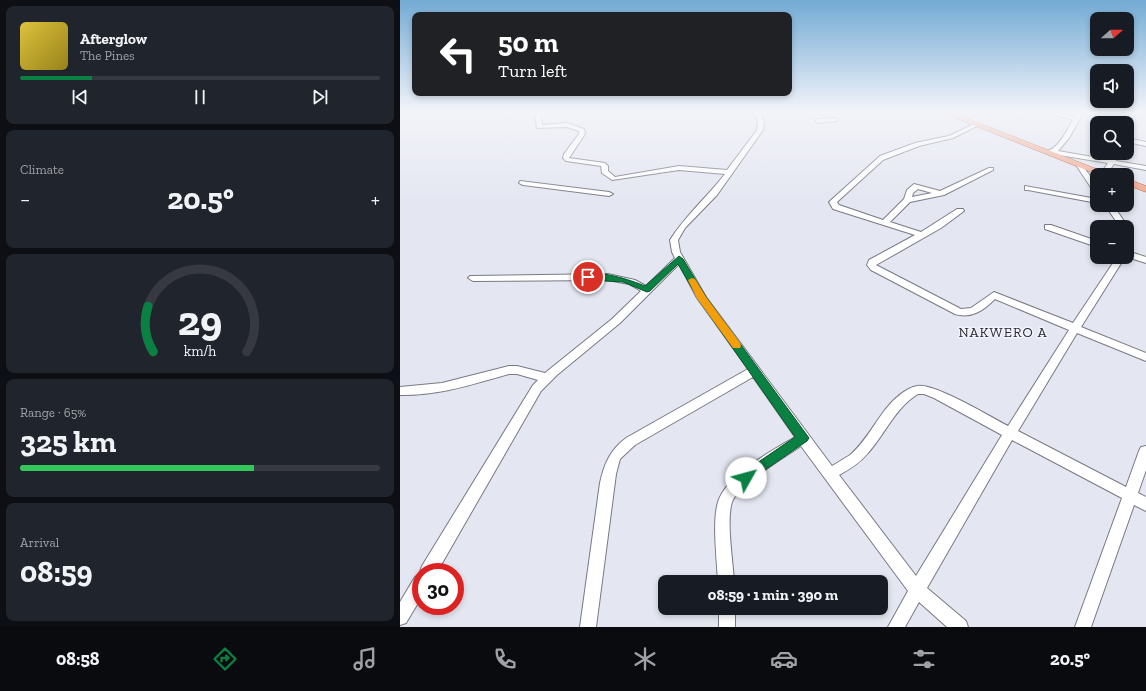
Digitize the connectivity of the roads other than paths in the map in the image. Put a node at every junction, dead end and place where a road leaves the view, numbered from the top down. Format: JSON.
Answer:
{"nodes":[{"id":1,"x":576,"y":142,"type":"edge"},
{"id":2,"x":752,"y":142,"type":"edge"},
{"id":3,"x":925,"y":142,"type":"edge"},
{"id":4,"x":1022,"y":142,"type":"edge"},
{"id":5,"x":1061,"y":142,"type":"edge"},
{"id":6,"x":1049,"y":152,"type":"junction"},
{"id":7,"x":1112,"y":162,"type":"junction"},
{"id":8,"x":1079,"y":165,"type":"junction"},
{"id":9,"x":1108,"y":168,"type":"edge"},
{"id":10,"x":1146,"y":168,"type":"edge"},
{"id":11,"x":991,"y":169,"type":"dead end"},
{"id":12,"x":1090,"y":169,"type":"edge"},
{"id":13,"x":729,"y":172,"type":"junction"},
{"id":14,"x":1090,"y":180,"type":"edge"},
{"id":15,"x":523,"y":184,"type":"dead end"},
{"id":16,"x":1134,"y":185,"type":"edge"},
{"id":17,"x":1028,"y":188,"type":"dead end"},
{"id":18,"x":1146,"y":189,"type":"edge"},
{"id":19,"x":941,"y":193,"type":"junction"},
{"id":20,"x":609,"y":194,"type":"dead end"},
{"id":21,"x":907,"y":200,"type":"junction"},
{"id":22,"x":1090,"y":200,"type":"edge"},
{"id":23,"x":960,"y":211,"type":"dead end"},
{"id":24,"x":885,"y":222,"type":"junction"},
{"id":25,"x":1048,"y":227,"type":"dead end"},
{"id":26,"x":922,"y":235,"type":"junction"},
{"id":27,"x":1090,"y":242,"type":"edge"},
{"id":28,"x":1134,"y":256,"type":"edge"},
{"id":29,"x":679,"y":259,"type":"junction"},
{"id":30,"x":1146,"y":260,"type":"edge"},
{"id":31,"x":1116,"y":264,"type":"edge"},
{"id":32,"x":473,"y":278,"type":"dead end"},
{"id":33,"x":647,"y":290,"type":"junction"},
{"id":34,"x":1074,"y":329,"type":"junction"},
{"id":35,"x":1146,"y":357,"type":"edge"},
{"id":36,"x":754,"y":371,"type":"junction"},
{"id":37,"x":546,"y":378,"type":"junction"},
{"id":38,"x":400,"y":391,"type":"edge"},
{"id":39,"x":1010,"y":433,"type":"junction"},
{"id":40,"x":803,"y":438,"type":"junction"},
{"id":41,"x":1146,"y":451,"type":"edge"},
{"id":42,"x":830,"y":474,"type":"junction"},
{"id":43,"x":1130,"y":495,"type":"junction"},
{"id":44,"x":1146,"y":504,"type":"edge"},
{"id":45,"x":433,"y":563,"type":"edge"},
{"id":46,"x":726,"y":575,"type":"edge"},
{"id":47,"x":917,"y":590,"type":"junction"},
{"id":48,"x":412,"y":598,"type":"edge"},
{"id":49,"x":727,"y":615,"type":"edge"},
{"id":50,"x":400,"y":617,"type":"edge"},
{"id":51,"x":588,"y":627,"type":"edge"},
{"id":52,"x":727,"y":627,"type":"edge"},
{"id":53,"x":896,"y":627,"type":"edge"},
{"id":54,"x":960,"y":627,"type":"edge"},
{"id":55,"x":1083,"y":627,"type":"edge"}],
"edges":[{"from":1,"to":13,"type":"street"},
{"from":2,"to":13,"type":"street"},
{"from":3,"to":24,"type":"street"},
{"from":4,"to":6,"type":"main road"},
{"from":5,"to":6,"type":"street"},
{"from":6,"to":7,"type":"street"},
{"from":6,"to":8,"type":"main road"},
{"from":7,"to":9,"type":"street"},
{"from":7,"to":10,"type":"street"},
{"from":8,"to":12,"type":"main road"},
{"from":8,"to":14,"type":"street"},
{"from":11,"to":19,"type":"street"},
{"from":13,"to":29,"type":"street"},
{"from":15,"to":20,"type":"street"},
{"from":16,"to":18,"type":"main road"},
{"from":17,"to":22,"type":"street"},
{"from":19,"to":21,"type":"street"},
{"from":19,"to":21,"type":"street"},
{"from":21,"to":24,"type":"street"},
{"from":23,"to":26,"type":"street"},
{"from":24,"to":26,"type":"street"},
{"from":25,"to":27,"type":"street"},
{"from":26,"to":34,"type":"street"},
{"from":28,"to":30,"type":"street"},
{"from":29,"to":33,"type":"street"},
{"from":29,"to":36,"type":"street"},
{"from":31,"to":34,"type":"street"},
{"from":32,"to":33,"type":"street"},
{"from":33,"to":37,"type":"street"},
{"from":34,"to":35,"type":"street"},
{"from":34,"to":39,"type":"street"},
{"from":36,"to":40,"type":"street"},
{"from":36,"to":51,"type":"street"},
{"from":37,"to":38,"type":"street"},
{"from":37,"to":45,"type":"street"},
{"from":39,"to":42,"type":"street"},
{"from":39,"to":43,"type":"street"},
{"from":39,"to":47,"type":"street"},
{"from":40,"to":42,"type":"street"},
{"from":40,"to":46,"type":"street"},
{"from":41,"to":43,"type":"street"},
{"from":42,"to":47,"type":"street"},
{"from":43,"to":44,"type":"street"},
{"from":43,"to":55,"type":"street"},
{"from":47,"to":53,"type":"street"},
{"from":47,"to":54,"type":"street"},
{"from":48,"to":50,"type":"street"},
{"from":49,"to":52,"type":"street"}]}
